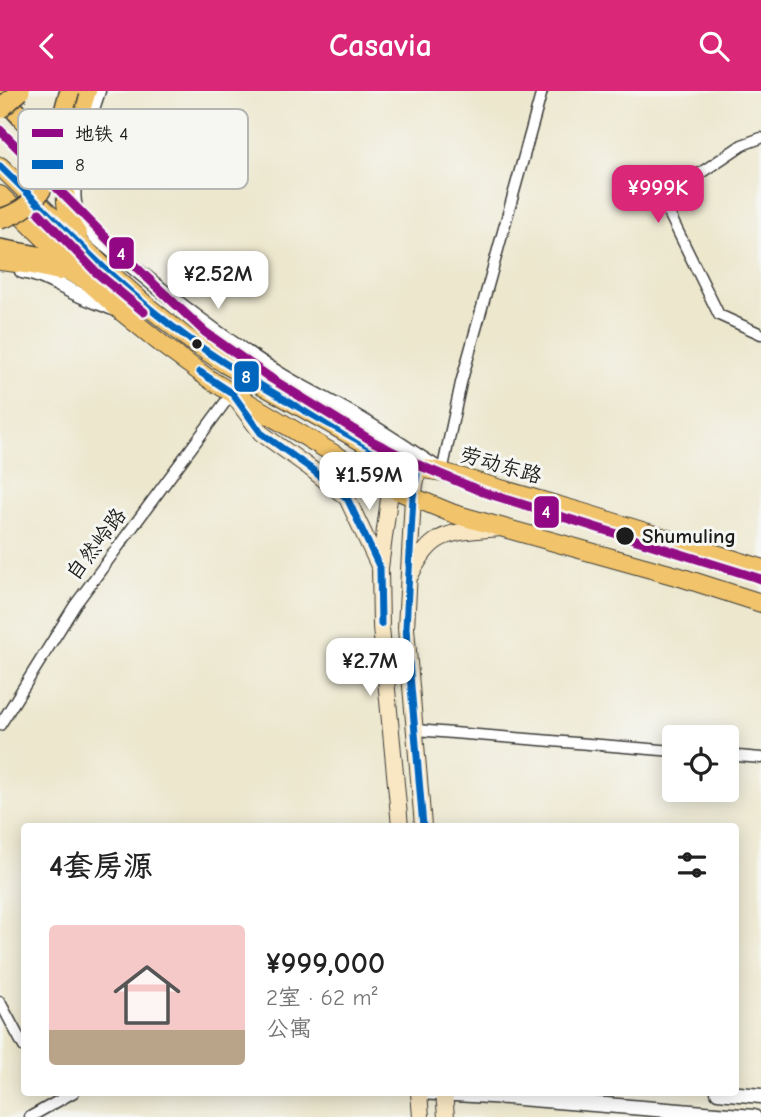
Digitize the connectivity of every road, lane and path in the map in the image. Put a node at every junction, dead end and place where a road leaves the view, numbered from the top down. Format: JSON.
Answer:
{"nodes":[{"id":1,"x":20,"y":91,"type":"edge"},
{"id":2,"x":70,"y":91,"type":"edge"},
{"id":3,"x":87,"y":91,"type":"edge"},
{"id":4,"x":98,"y":91,"type":"edge"},
{"id":5,"x":541,"y":91,"type":"edge"},
{"id":6,"x":0,"y":93,"type":"edge"},
{"id":7,"x":0,"y":109,"type":"edge"},
{"id":8,"x":66,"y":109,"type":"edge"},
{"id":9,"x":81,"y":109,"type":"edge"},
{"id":10,"x":92,"y":109,"type":"edge"},
{"id":11,"x":18,"y":113,"type":"edge"},
{"id":12,"x":761,"y":138,"type":"edge"},
{"id":13,"x":0,"y":159,"type":"edge"},
{"id":14,"x":0,"y":166,"type":"edge"},
{"id":15,"x":16,"y":181,"type":"joint"},
{"id":16,"x":24,"y":189,"type":"edge"},
{"id":17,"x":42,"y":189,"type":"edge"},
{"id":18,"x":66,"y":189,"type":"edge"},
{"id":19,"x":75,"y":189,"type":"edge"},
{"id":20,"x":0,"y":195,"type":"edge"},
{"id":21,"x":75,"y":209,"type":"junction"},
{"id":22,"x":0,"y":219,"type":"edge"},
{"id":23,"x":2,"y":260,"type":"edge"},
{"id":24,"x":110,"y":273,"type":"junction"},
{"id":25,"x":87,"y":280,"type":"junction"},
{"id":26,"x":122,"y":312,"type":"junction"},
{"id":27,"x":761,"y":334,"type":"edge"},
{"id":28,"x":232,"y":393,"type":"junction"},
{"id":29,"x":394,"y":460,"type":"junction"},
{"id":30,"x":418,"y":468,"type":"junction"},
{"id":31,"x":442,"y":472,"type":"junction"},
{"id":32,"x":391,"y":488,"type":"junction"},
{"id":33,"x":413,"y":497,"type":"junction"},
{"id":34,"x":505,"y":528,"type":"junction"},
{"id":35,"x":380,"y":568,"type":"junction"},
{"id":36,"x":761,"y":568,"type":"edge"},
{"id":37,"x":407,"y":582,"type":"junction"},
{"id":38,"x":761,"y":603,"type":"edge"},
{"id":39,"x":0,"y":725,"type":"edge"},
{"id":40,"x":416,"y":730,"type":"junction"},
{"id":41,"x":662,"y":750,"type":"edge"},
{"id":42,"x":739,"y":756,"type":"edge"},
{"id":43,"x":761,"y":758,"type":"edge"},
{"id":44,"x":400,"y":823,"type":"edge"},
{"id":45,"x":423,"y":823,"type":"edge"},
{"id":46,"x":0,"y":1002,"type":"edge"},
{"id":47,"x":21,"y":1041,"type":"edge"},
{"id":48,"x":739,"y":1094,"type":"edge"},
{"id":49,"x":51,"y":1096,"type":"edge"},
{"id":50,"x":67,"y":1096,"type":"edge"},
{"id":51,"x":419,"y":1096,"type":"edge"},
{"id":52,"x":444,"y":1096,"type":"edge"},
{"id":53,"x":492,"y":1096,"type":"edge"},
{"id":54,"x":761,"y":1096,"type":"edge"},
{"id":55,"x":55,"y":1103,"type":"junction"},
{"id":56,"x":30,"y":1117,"type":"edge"},
{"id":57,"x":421,"y":1117,"type":"edge"},
{"id":58,"x":446,"y":1117,"type":"edge"},
{"id":59,"x":754,"y":1117,"type":"edge"}],
"edges":[{"from":1,"to":7,"type":"highway","bridge":true},
{"from":2,"to":8,"type":"highway","bridge":true},
{"from":3,"to":9,"type":"main road"},
{"from":4,"to":10,"type":"street"},
{"from":5,"to":31,"type":"street"},
{"from":6,"to":11,"type":"highway","bridge":true},
{"from":12,"to":27,"type":"street"},
{"from":13,"to":15,"type":"main road"},
{"from":14,"to":15,"type":"main road"},
{"from":16,"to":24,"type":"main road"},
{"from":17,"to":22,"type":"highway","bridge":true},
{"from":18,"to":24,"type":"main road"},
{"from":19,"to":21,"type":"street"},
{"from":20,"to":25,"type":"main road"},
{"from":21,"to":24,"type":"street"},
{"from":21,"to":31,"type":"street"},
{"from":23,"to":25,"type":"highway"},
{"from":23,"to":26,"type":"street"},
{"from":24,"to":29,"type":"main road","name":"劳动东路"},
{"from":25,"to":26,"type":"main road"},
{"from":26,"to":28,"type":"main road"},
{"from":28,"to":32,"type":"main road"},
{"from":28,"to":35,"type":"main road"},
{"from":28,"to":39,"type":"street","name":"自然岭路"},
{"from":29,"to":30,"type":"main road","name":"劳动东路"},
{"from":29,"to":32,"type":"main road"},
{"from":30,"to":31,"type":"main road","name":"劳动东路"},
{"from":30,"to":33,"type":"main road"},
{"from":31,"to":36,"type":"main road","name":"劳动东路"},
{"from":32,"to":33,"type":"main road"},
{"from":32,"to":35,"type":"main road"},
{"from":33,"to":34,"type":"main road"},
{"from":33,"to":37,"type":"main road"},
{"from":34,"to":37,"type":"main road"},
{"from":34,"to":38,"type":"main road"},
{"from":35,"to":44,"type":"main road"},
{"from":37,"to":40,"type":"main road"},
{"from":40,"to":41,"type":"street"},
{"from":40,"to":45,"type":"main road"},
{"from":42,"to":43,"type":"street"},
{"from":46,"to":47,"type":"street"},
{"from":48,"to":54,"type":"street"},
{"from":49,"to":55,"type":"street"},
{"from":50,"to":55,"type":"street"},
{"from":51,"to":57,"type":"main road"},
{"from":52,"to":58,"type":"main road"},
{"from":53,"to":59,"type":"street"},
{"from":55,"to":56,"type":"street"}]}
